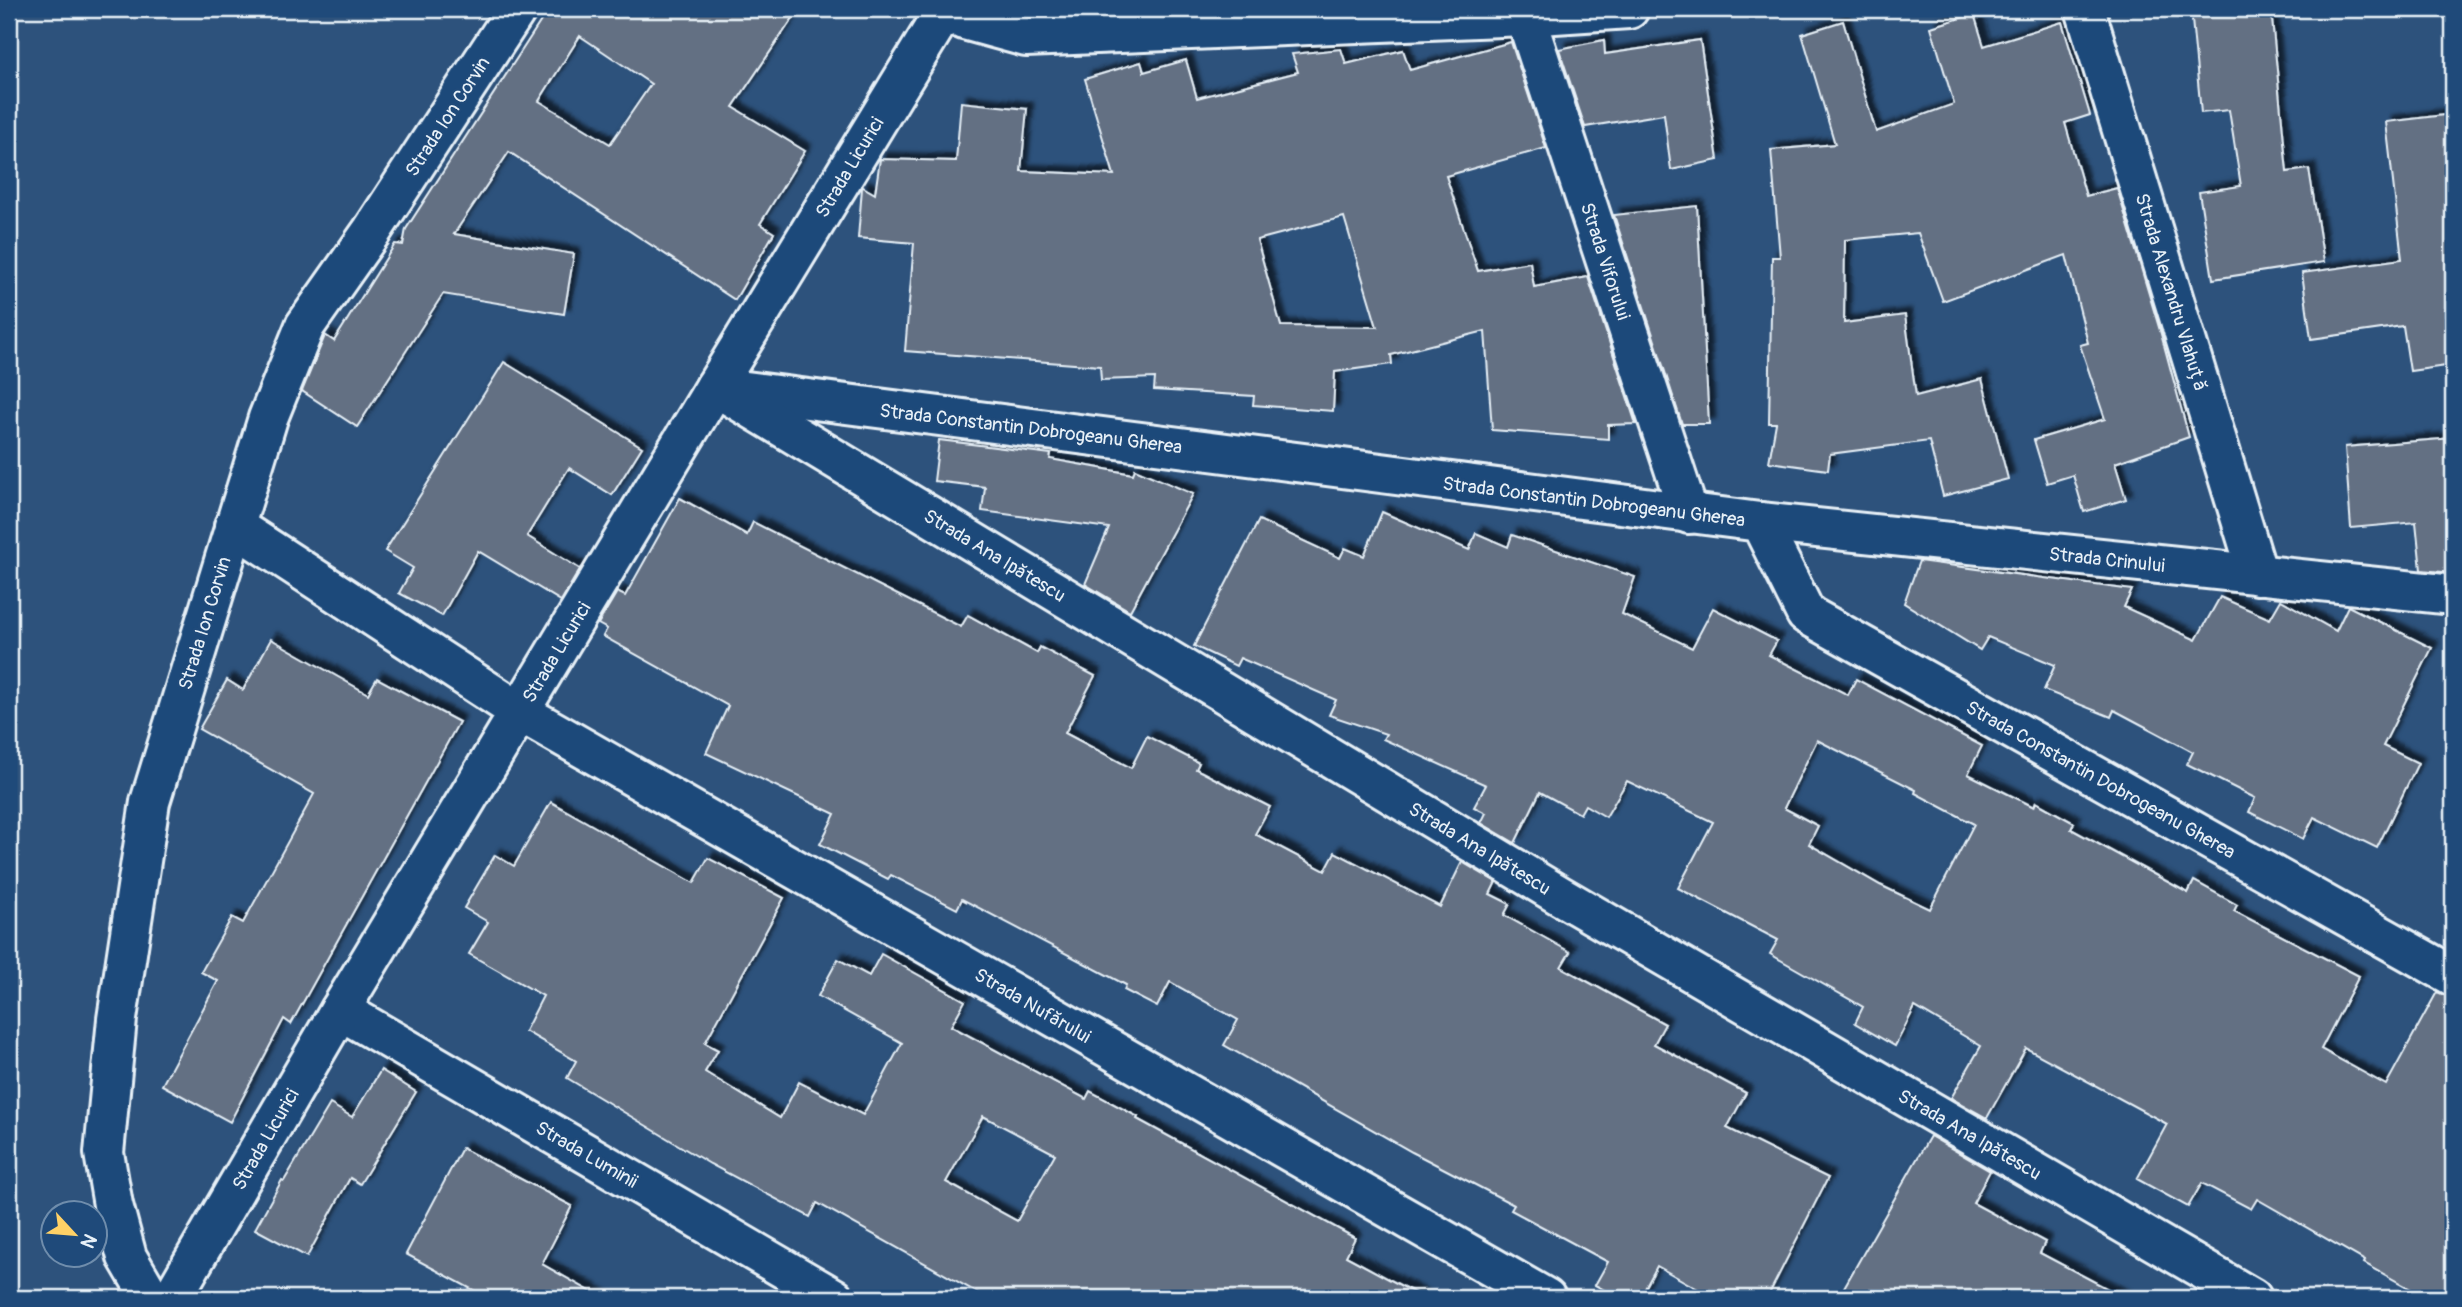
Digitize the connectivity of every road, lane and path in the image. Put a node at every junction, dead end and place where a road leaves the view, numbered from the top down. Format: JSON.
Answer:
{"nodes":[{"id":1,"x":517,"y":9,"type":"edge"},
{"id":2,"x":945,"y":9,"type":"edge"},
{"id":3,"x":1629,"y":9,"type":"edge"},
{"id":4,"x":2085,"y":9,"type":"edge"},
{"id":5,"x":1524,"y":12,"type":"edge"},
{"id":6,"x":1026,"y":23,"type":"edge"},
{"id":7,"x":715,"y":387,"type":"junction"},
{"id":8,"x":1689,"y":514,"type":"junction"},
{"id":9,"x":1760,"y":522,"type":"junction"},
{"id":10,"x":234,"y":526,"type":"junction"},
{"id":11,"x":2258,"y":575,"type":"junction"},
{"id":12,"x":2453,"y":595,"type":"edge"},
{"id":13,"x":520,"y":712,"type":"junction"},
{"id":14,"x":2453,"y":976,"type":"edge"},
{"id":15,"x":340,"y":1010,"type":"junction"},
{"id":16,"x":151,"y":1298,"type":"edge"},
{"id":17,"x":172,"y":1298,"type":"edge"},
{"id":18,"x":834,"y":1298,"type":"edge"},
{"id":19,"x":1546,"y":1298,"type":"edge"},
{"id":20,"x":2252,"y":1298,"type":"edge"}],
"edges":[{"from":1,"to":10,"type":"street","name":"Strada Ion Corvin"},
{"from":2,"to":6,"type":"street"},
{"from":2,"to":7,"type":"street","name":"Strada Licurici"},
{"from":3,"to":5,"type":"street"},
{"from":4,"to":11,"type":"street","name":"Strada Alexandru Vlahuță"},
{"from":5,"to":6,"type":"street"},
{"from":5,"to":8,"type":"street","name":"Strada Viforului"},
{"from":7,"to":8,"type":"street","name":"Strada Constantin Dobrogeanu Gherea"},
{"from":7,"to":13,"type":"street","name":"Strada Licurici"},
{"from":7,"to":20,"type":"street","name":"Strada Ana Ipătescu"},
{"from":8,"to":9,"type":"street","name":"Strada Constantin Dobrogeanu Gherea"},
{"from":9,"to":11,"type":"street","name":"Strada Crinului"},
{"from":9,"to":14,"type":"street","name":"Strada Constantin Dobrogeanu Gherea"},
{"from":10,"to":13,"type":"street","name":"Strada Nufărului"},
{"from":10,"to":16,"type":"street","name":"Strada Ion Corvin"},
{"from":11,"to":12,"type":"street","name":"Strada Crinului"},
{"from":13,"to":15,"type":"street","name":"Strada Licurici"},
{"from":13,"to":19,"type":"street","name":"Strada Nufărului"},
{"from":15,"to":17,"type":"street","name":"Strada Licurici"},
{"from":15,"to":18,"type":"street","name":"Strada Luminii"}]}
